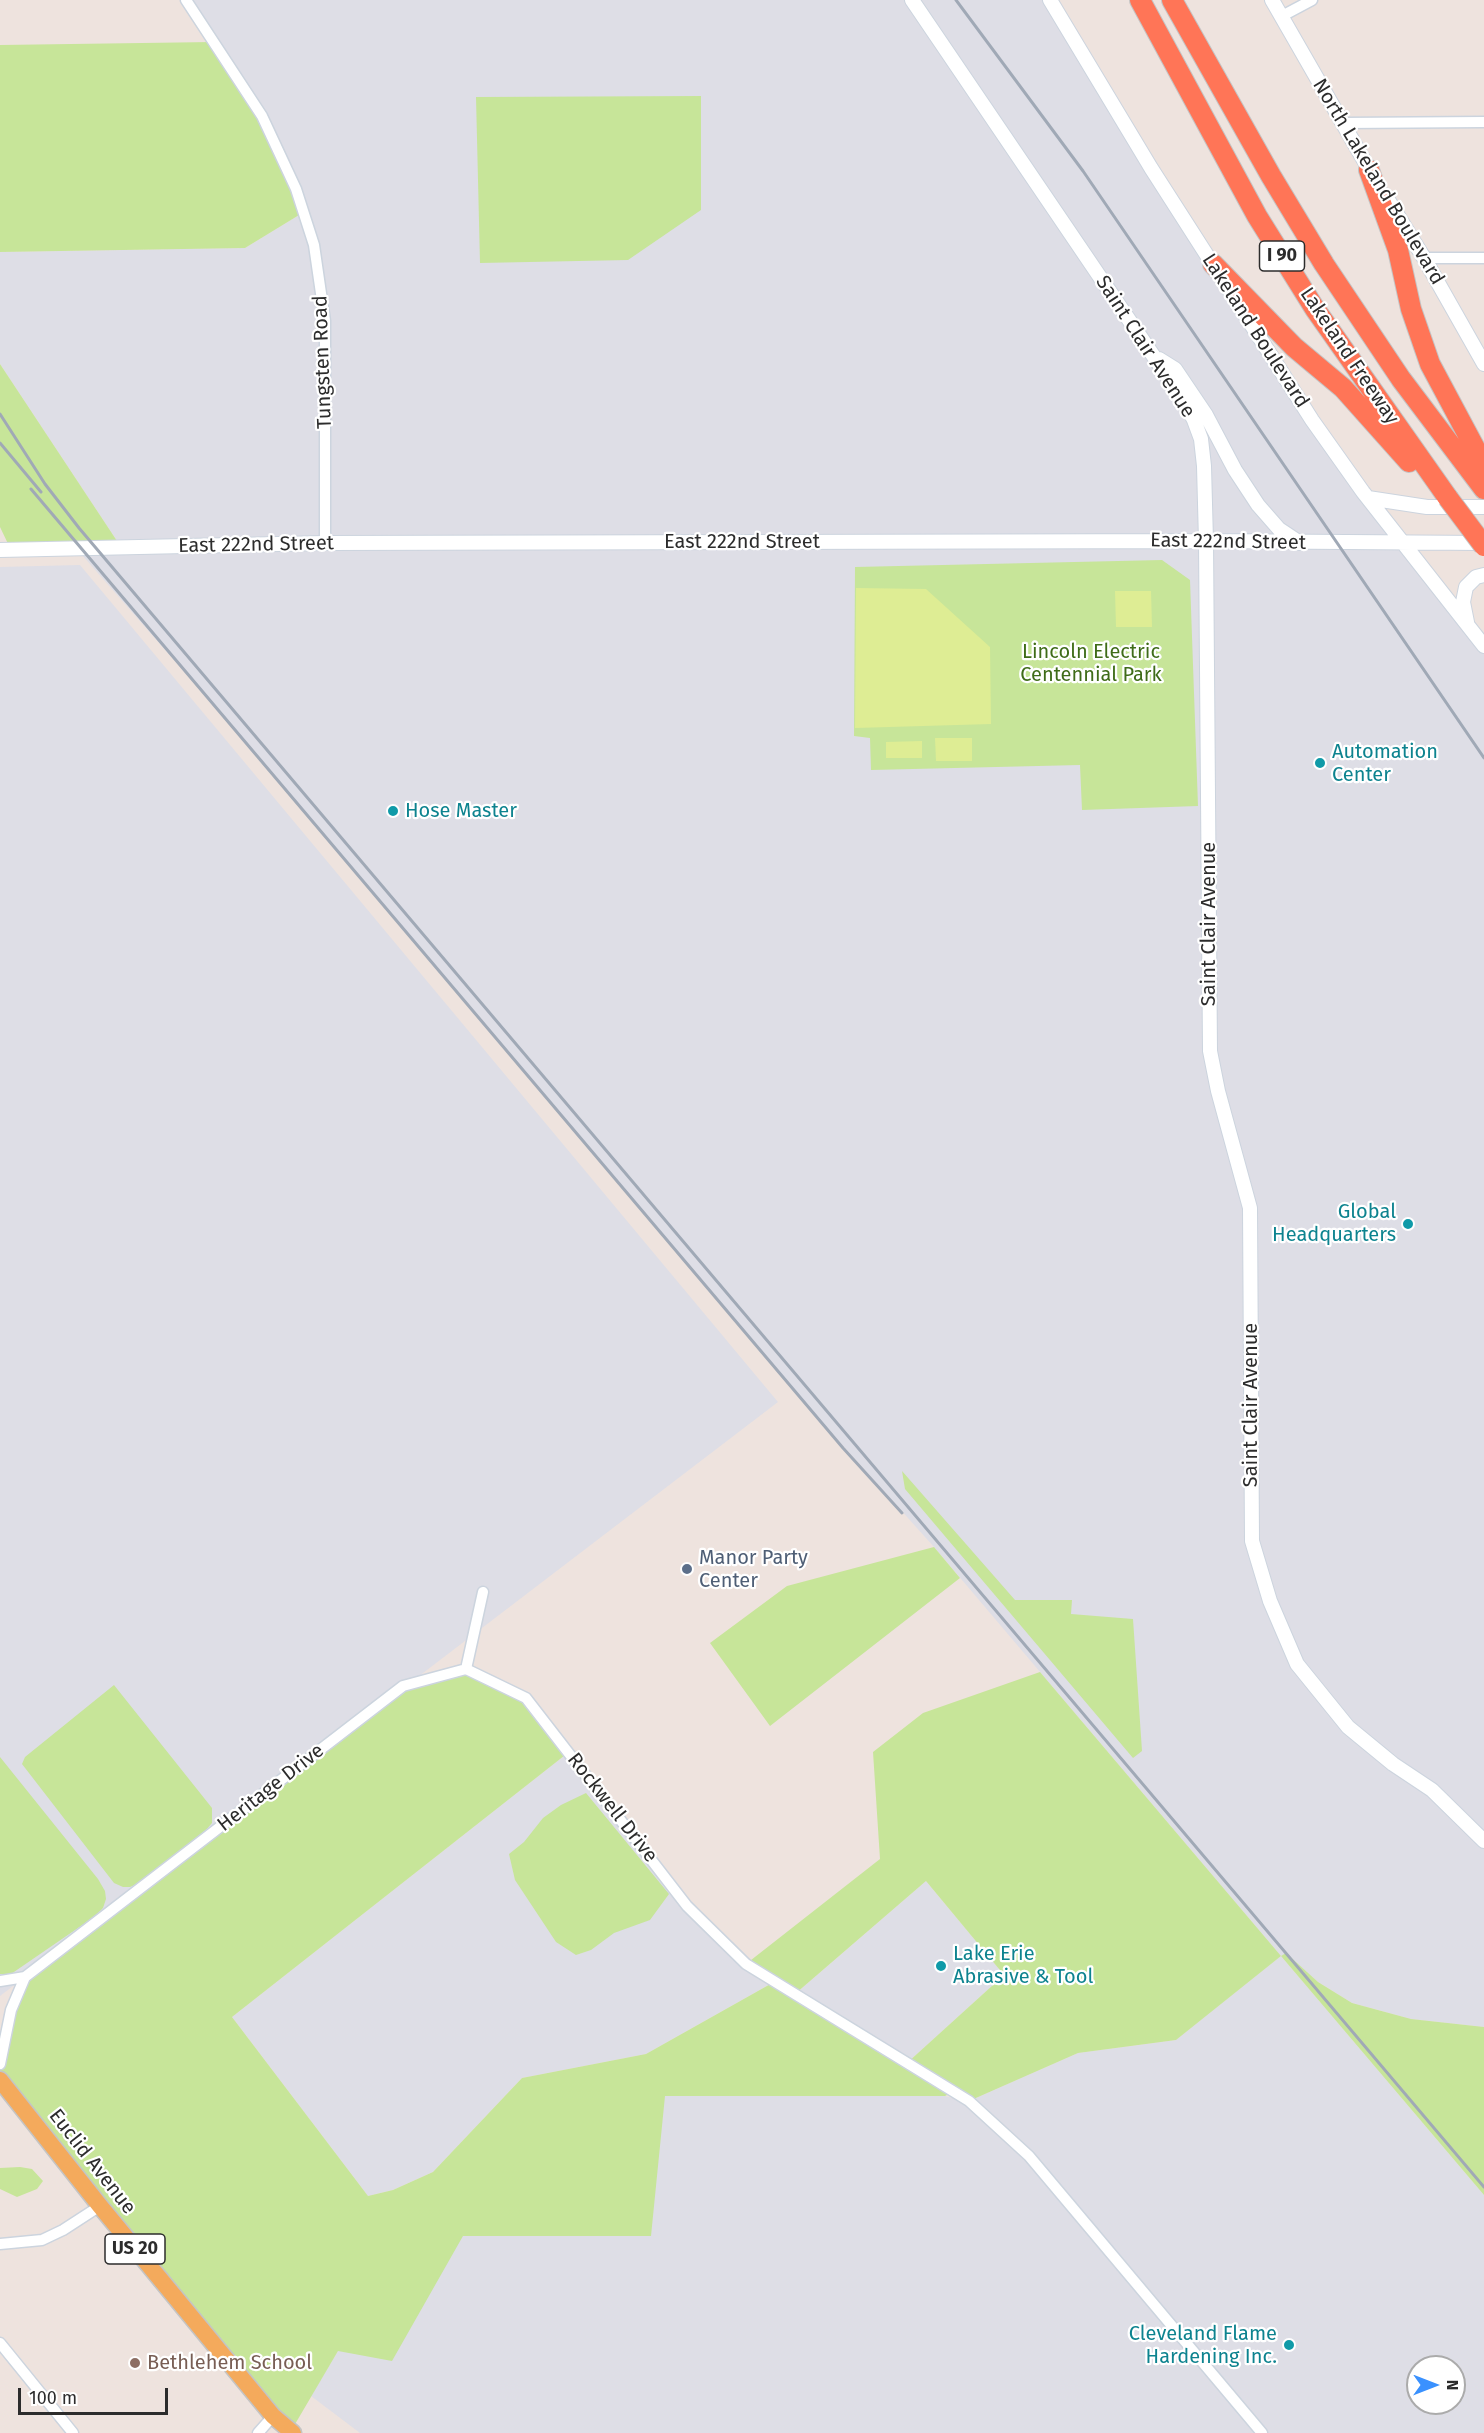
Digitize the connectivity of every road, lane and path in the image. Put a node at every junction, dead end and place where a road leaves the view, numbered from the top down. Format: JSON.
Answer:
{"nodes":[{"id":1,"x":186,"y":0,"type":"edge"},
{"id":2,"x":912,"y":0,"type":"edge"},
{"id":3,"x":1050,"y":0,"type":"edge"},
{"id":4,"x":1140,"y":0,"type":"edge"},
{"id":5,"x":1172,"y":0,"type":"edge"},
{"id":6,"x":1272,"y":0,"type":"edge"},
{"id":7,"x":1312,"y":0,"type":"edge"},
{"id":8,"x":1282,"y":16,"type":"junction"},
{"id":9,"x":1484,"y":122,"type":"edge"},
{"id":10,"x":1342,"y":123,"type":"junction"},
{"id":11,"x":1369,"y":170,"type":"junction"},
{"id":12,"x":1425,"y":258,"type":"junction"},
{"id":13,"x":1484,"y":258,"type":"edge"},
{"id":14,"x":1213,"y":264,"type":"junction"},
{"id":15,"x":1154,"y":356,"type":"junction"},
{"id":16,"x":1484,"y":364,"type":"edge"},
{"id":17,"x":1484,"y":465,"type":"edge"},
{"id":18,"x":1484,"y":489,"type":"edge"},
{"id":19,"x":1368,"y":498,"type":"junction"},
{"id":20,"x":1448,"y":498,"type":"junction"},
{"id":21,"x":1484,"y":507,"type":"edge"},
{"id":22,"x":1206,"y":541,"type":"junction"},
{"id":23,"x":325,"y":543,"type":"junction"},
{"id":24,"x":1300,"y":543,"type":"junction"},
{"id":25,"x":1402,"y":543,"type":"junction"},
{"id":26,"x":1484,"y":545,"type":"edge"},
{"id":27,"x":0,"y":550,"type":"edge"},
{"id":28,"x":1484,"y":575,"type":"edge"},
{"id":29,"x":1467,"y":624,"type":"junction"},
{"id":30,"x":1484,"y":646,"type":"edge"},
{"id":31,"x":483,"y":1592,"type":"dead end"},
{"id":32,"x":466,"y":1669,"type":"junction"},
{"id":33,"x":1484,"y":1840,"type":"edge"},
{"id":34,"x":25,"y":1977,"type":"junction"},
{"id":35,"x":0,"y":1981,"type":"edge"},
{"id":36,"x":0,"y":2064,"type":"edge"},
{"id":37,"x":0,"y":2080,"type":"edge"},
{"id":38,"x":100,"y":2206,"type":"junction"},
{"id":39,"x":0,"y":2244,"type":"edge"},
{"id":40,"x":0,"y":2343,"type":"edge"},
{"id":41,"x":273,"y":2416,"type":"junction"},
{"id":42,"x":73,"y":2433,"type":"edge"},
{"id":43,"x":258,"y":2433,"type":"edge"},
{"id":44,"x":293,"y":2433,"type":"edge"},
{"id":45,"x":1262,"y":2433,"type":"edge"}],
"edges":[{"from":1,"to":23,"type":"street","name":"Tungsten Road"},
{"from":2,"to":15,"type":"street","name":"Saint Clair Avenue"},
{"from":3,"to":14,"type":"street","name":"Lakeland Boulevard"},
{"from":4,"to":20,"type":"highway","name":"Lakeland Freeway","number":"I 90"},
{"from":5,"to":18,"type":"highway","name":"Lakeland Freeway","number":"I 90"},
{"from":6,"to":8,"type":"street","name":"North Lakeland Boulevard"},
{"from":7,"to":8,"type":"street"},
{"from":8,"to":10,"type":"street","name":"North Lakeland Boulevard"},
{"from":9,"to":10,"type":"street"},
{"from":10,"to":11,"type":"street","name":"North Lakeland Boulevard"},
{"from":11,"to":12,"type":"street","name":"North Lakeland Boulevard"},
{"from":11,"to":17,"type":"highway"},
{"from":12,"to":13,"type":"street"},
{"from":12,"to":16,"type":"street","name":"North Lakeland Boulevard"},
{"from":14,"to":19,"type":"street","name":"Lakeland Boulevard"},
{"from":14,"to":20,"type":"highway"},
{"from":15,"to":22,"type":"street","name":"Saint Clair Avenue"},
{"from":15,"to":24,"type":"street"},
{"from":19,"to":21,"type":"street"},
{"from":19,"to":25,"type":"street","name":"Lakeland Boulevard"},
{"from":20,"to":26,"type":"highway","name":"Lakeland Freeway","number":"I 90","bridge":true},
{"from":22,"to":23,"type":"street","name":"East 222nd Street"},
{"from":22,"to":24,"type":"street","name":"East 222nd Street"},
{"from":22,"to":33,"type":"street","name":"Saint Clair Avenue"},
{"from":23,"to":27,"type":"street","name":"East 222nd Street"},
{"from":24,"to":25,"type":"street","name":"East 222nd Street"},
{"from":25,"to":26,"type":"street","name":"East 222nd Street"},
{"from":25,"to":29,"type":"street","name":"Lakeland Boulevard"},
{"from":28,"to":29,"type":"street"},
{"from":29,"to":30,"type":"street","name":"Lakeland Boulevard"},
{"from":31,"to":32,"type":"street"},
{"from":32,"to":34,"type":"street","name":"Heritage Drive"},
{"from":32,"to":45,"type":"street","name":"Rockwell Drive"},
{"from":34,"to":35,"type":"street","name":"Heritage Drive"},
{"from":34,"to":36,"type":"street","name":"Heritage Drive"},
{"from":37,"to":38,"type":"main road","name":"Euclid Avenue","number":"US 20"},
{"from":38,"to":39,"type":"street"},
{"from":38,"to":41,"type":"main road","name":"Euclid Avenue","number":"US 20"},
{"from":40,"to":42,"type":"street"},
{"from":41,"to":43,"type":"street"},
{"from":41,"to":44,"type":"main road","name":"Euclid Avenue","number":"US 20"}]}
